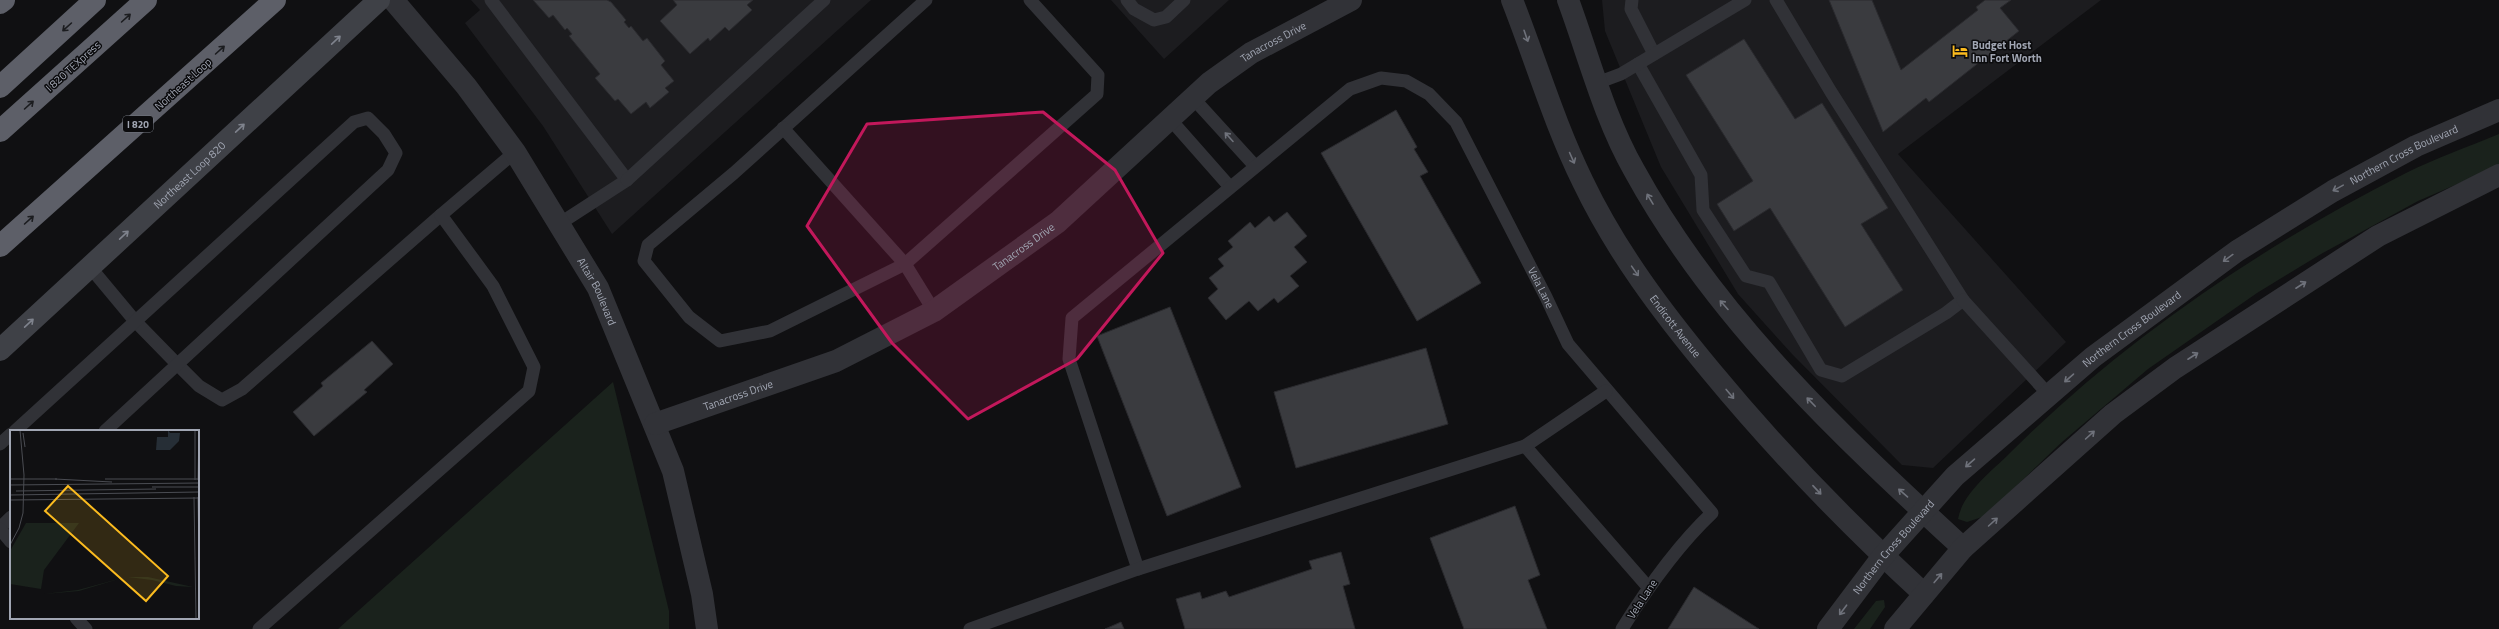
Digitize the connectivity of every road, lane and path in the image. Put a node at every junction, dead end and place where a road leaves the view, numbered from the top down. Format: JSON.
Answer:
{"nodes":[{"id":1,"x":4,"y":0,"type":"edge"},
{"id":2,"x":95,"y":0,"type":"edge"},
{"id":3,"x":146,"y":0,"type":"edge"},
{"id":4,"x":275,"y":0,"type":"edge"},
{"id":5,"x":379,"y":0,"type":"edge"},
{"id":6,"x":393,"y":0,"type":"edge"},
{"id":7,"x":490,"y":0,"type":"edge"},
{"id":8,"x":824,"y":0,"type":"edge"},
{"id":9,"x":926,"y":0,"type":"edge"},
{"id":10,"x":1030,"y":0,"type":"edge"},
{"id":11,"x":1127,"y":0,"type":"edge"},
{"id":12,"x":1184,"y":0,"type":"edge"},
{"id":13,"x":1350,"y":0,"type":"edge"},
{"id":14,"x":1512,"y":0,"type":"edge"},
{"id":15,"x":1568,"y":0,"type":"edge"},
{"id":16,"x":1632,"y":0,"type":"edge"},
{"id":17,"x":1745,"y":0,"type":"edge"},
{"id":18,"x":1776,"y":0,"type":"edge"},
{"id":19,"x":0,"y":3,"type":"edge"},
{"id":20,"x":1654,"y":54,"type":"junction"},
{"id":21,"x":1638,"y":64,"type":"junction"},
{"id":22,"x":1597,"y":83,"type":"junction"},
{"id":23,"x":0,"y":87,"type":"edge"},
{"id":24,"x":1193,"y":98,"type":"junction"},
{"id":25,"x":2499,"y":110,"type":"edge"},
{"id":26,"x":1170,"y":119,"type":"junction"},
{"id":27,"x":782,"y":128,"type":"junction"},
{"id":28,"x":0,"y":131,"type":"edge"},
{"id":29,"x":515,"y":152,"type":"junction"},
{"id":30,"x":1255,"y":166,"type":"junction"},
{"id":31,"x":2499,"y":175,"type":"edge"},
{"id":32,"x":627,"y":180,"type":"junction"},
{"id":33,"x":1230,"y":187,"type":"junction"},
{"id":34,"x":441,"y":215,"type":"junction"},
{"id":35,"x":560,"y":224,"type":"junction"},
{"id":36,"x":0,"y":246,"type":"edge"},
{"id":37,"x":905,"y":264,"type":"junction"},
{"id":38,"x":90,"y":267,"type":"junction"},
{"id":39,"x":1963,"y":300,"type":"junction"},
{"id":40,"x":934,"y":311,"type":"junction"},
{"id":41,"x":135,"y":321,"type":"junction"},
{"id":42,"x":0,"y":350,"type":"edge"},
{"id":43,"x":177,"y":364,"type":"junction"},
{"id":44,"x":1606,"y":391,"type":"junction"},
{"id":45,"x":2050,"y":395,"type":"junction"},
{"id":46,"x":655,"y":424,"type":"junction"},
{"id":47,"x":16,"y":430,"type":"edge"},
{"id":48,"x":105,"y":430,"type":"edge"},
{"id":49,"x":10,"y":435,"type":"edge"},
{"id":50,"x":0,"y":444,"type":"edge"},
{"id":51,"x":1525,"y":446,"type":"junction"},
{"id":52,"x":1923,"y":510,"type":"junction"},
{"id":53,"x":10,"y":518,"type":"edge"},
{"id":54,"x":0,"y":528,"type":"edge"},
{"id":55,"x":10,"y":541,"type":"edge"},
{"id":56,"x":1964,"y":548,"type":"junction"},
{"id":57,"x":1883,"y":556,"type":"junction"},
{"id":58,"x":1138,"y":569,"type":"junction"},
{"id":59,"x":1648,"y":587,"type":"junction"},
{"id":60,"x":1924,"y":594,"type":"junction"},
{"id":61,"x":77,"y":619,"type":"edge"},
{"id":62,"x":86,"y":629,"type":"edge"},
{"id":63,"x":259,"y":629,"type":"edge"},
{"id":64,"x":707,"y":629,"type":"edge"},
{"id":65,"x":970,"y":629,"type":"edge"},
{"id":66,"x":1622,"y":629,"type":"edge"},
{"id":67,"x":1828,"y":629,"type":"edge"},
{"id":68,"x":1896,"y":629,"type":"edge"}],
"edges":[{"from":1,"to":19,"type":"highway"},
{"from":2,"to":23,"type":"highway","one_way":true},
{"from":28,"to":3,"type":"highway","name":"I 820 TEXpress","one_way":true},
{"from":36,"to":4,"type":"highway","name":"Northeast Loop","number":"I 820","one_way":true},
{"from":38,"to":5,"type":"main road","name":"Northeast Loop 820","one_way":true},
{"from":6,"to":29,"type":"street","name":"Altair Boulevard"},
{"from":7,"to":32,"type":"lane"},
{"from":8,"to":32,"type":"lane"},
{"from":9,"to":27,"type":"lane"},
{"from":10,"to":37,"type":"lane"},
{"from":11,"to":12,"type":"lane"},
{"from":13,"to":24,"type":"street","name":"Tanacross Drive"},
{"from":14,"to":57,"type":"street","name":"Endicott Avenue","one_way":true},
{"from":15,"to":22,"type":"street"},
{"from":16,"to":20,"type":"lane"},
{"from":17,"to":20,"type":"lane"},
{"from":18,"to":39,"type":"lane"},
{"from":20,"to":21,"type":"lane"},
{"from":21,"to":22,"type":"lane"},
{"from":21,"to":39,"type":"lane"},
{"from":52,"to":22,"type":"street","one_way":true},
{"from":24,"to":26,"type":"street","name":"Tanacross Drive"},
{"from":30,"to":24,"type":"lane","one_way":true},
{"from":25,"to":45,"type":"street","name":"Northern Cross Boulevard","one_way":true},
{"from":26,"to":33,"type":"lane"},
{"from":26,"to":40,"type":"street","name":"Tanacross Drive"},
{"from":27,"to":37,"type":"lane"},
{"from":27,"to":37,"type":"lane"},
{"from":29,"to":34,"type":"lane"},
{"from":29,"to":35,"type":"street","name":"Altair Boulevard"},
{"from":30,"to":33,"type":"lane","name":"Vela Lane"},
{"from":30,"to":44,"type":"lane","name":"Vela Lane"},
{"from":56,"to":31,"type":"street","one_way":true},
{"from":32,"to":35,"type":"lane"},
{"from":33,"to":58,"type":"lane","name":"Vela Lane"},
{"from":34,"to":43,"type":"lane"},
{"from":34,"to":63,"type":"lane"},
{"from":35,"to":46,"type":"street","name":"Altair Boulevard"},
{"from":37,"to":40,"type":"lane"},
{"from":38,"to":41,"type":"lane"},
{"from":42,"to":38,"type":"main road","name":"Northeast Loop 820","one_way":true},
{"from":39,"to":45,"type":"lane"},
{"from":40,"to":46,"type":"street","name":"Tanacross Drive"},
{"from":41,"to":43,"type":"lane"},
{"from":41,"to":43,"type":"lane"},
{"from":41,"to":47,"type":"lane"},
{"from":43,"to":48,"type":"lane"},
{"from":44,"to":51,"type":"lane"},
{"from":44,"to":59,"type":"lane","name":"Vela Lane"},
{"from":45,"to":52,"type":"street","name":"Northern Cross Boulevard","one_way":true},
{"from":46,"to":64,"type":"street","name":"Altair Boulevard"},
{"from":49,"to":50,"type":"lane"},
{"from":51,"to":58,"type":"lane"},
{"from":51,"to":59,"type":"lane"},
{"from":52,"to":56,"type":"street"},
{"from":52,"to":57,"type":"street","name":"Northern Cross Boulevard"},
{"from":53,"to":54,"type":"lane"},
{"from":54,"to":55,"type":"lane"},
{"from":60,"to":56,"type":"street","one_way":true},
{"from":57,"to":60,"type":"street","name":"Endicott Avenue"},
{"from":57,"to":67,"type":"street","name":"Northern Cross Boulevard","one_way":true},
{"from":58,"to":65,"type":"lane"},
{"from":59,"to":66,"type":"lane","name":"Vela Lane"},
{"from":60,"to":68,"type":"street"},
{"from":61,"to":62,"type":"lane"}]}
